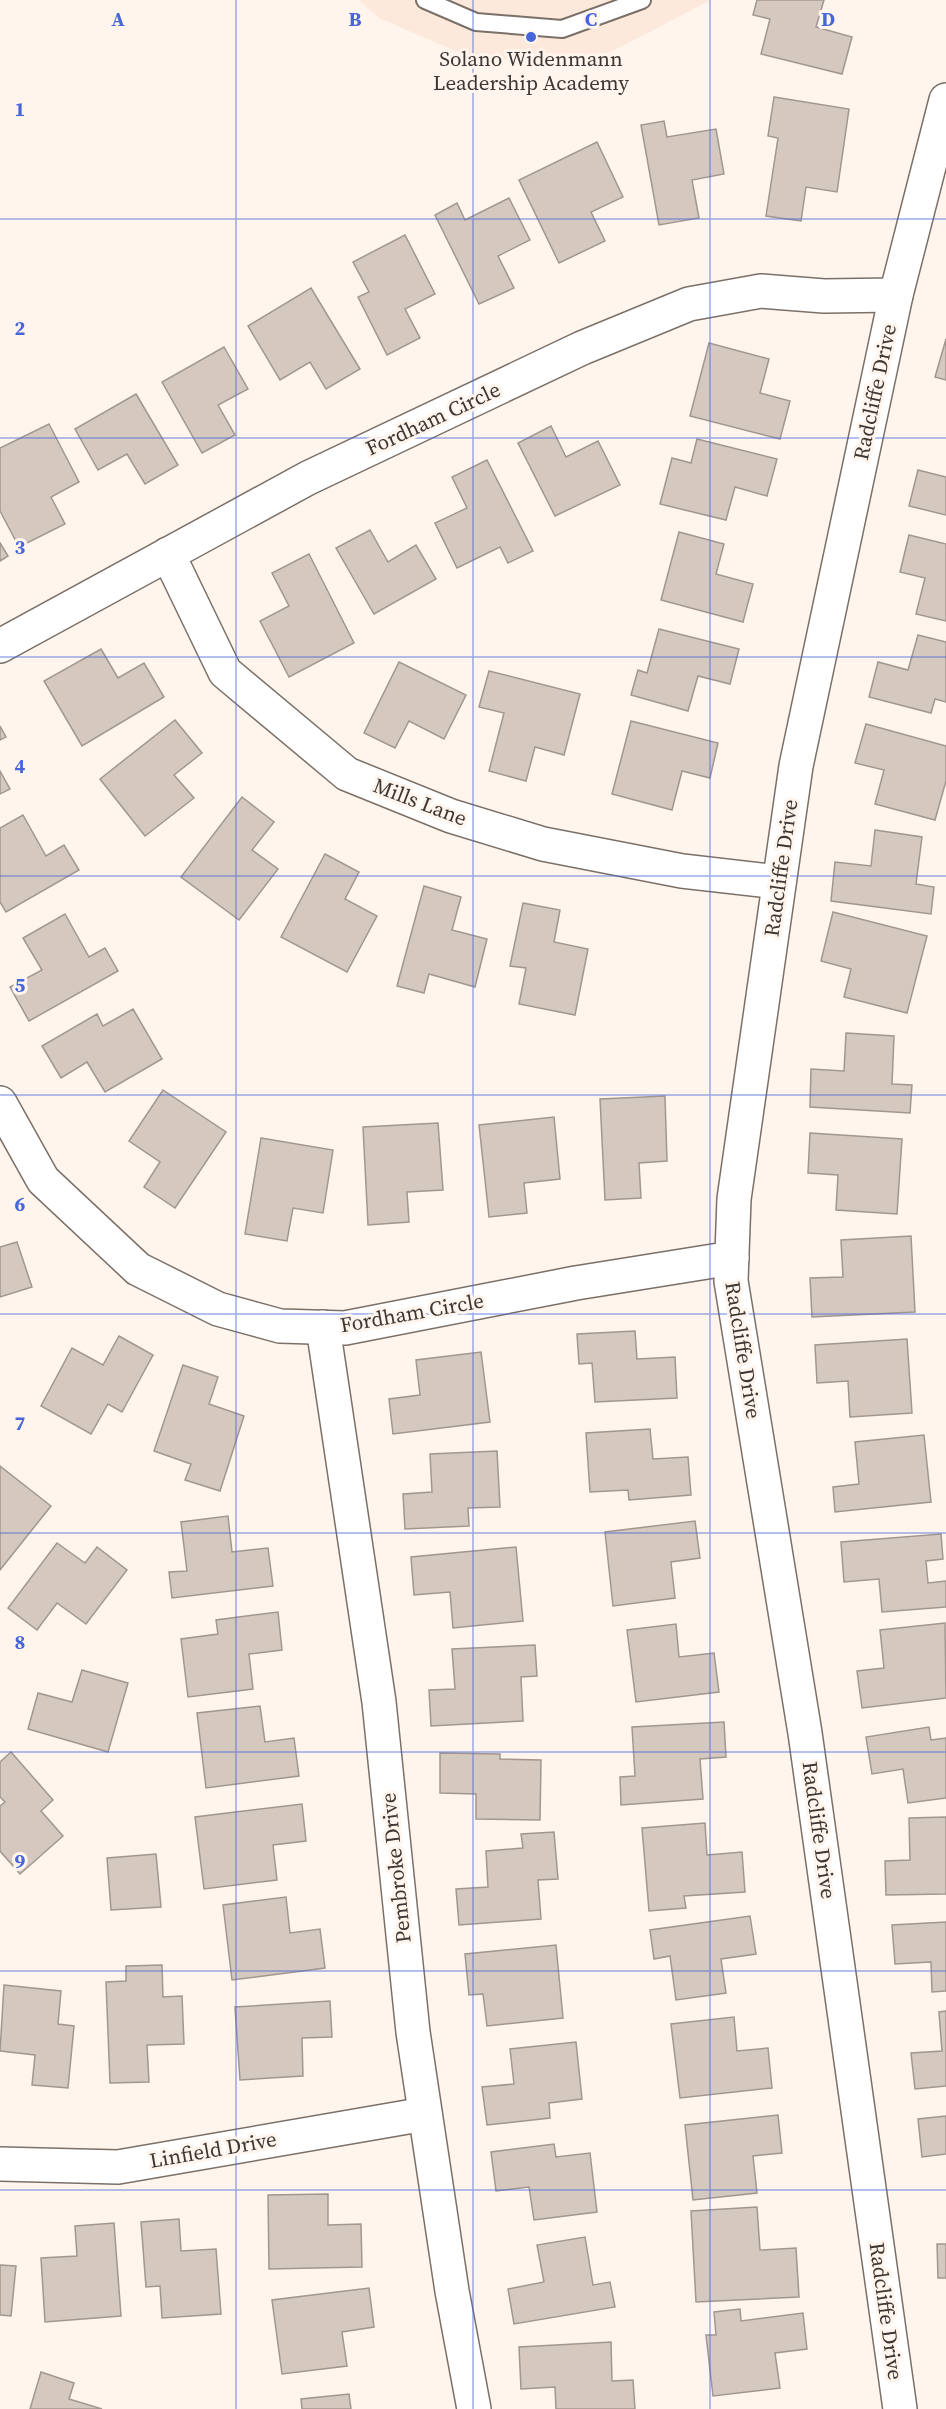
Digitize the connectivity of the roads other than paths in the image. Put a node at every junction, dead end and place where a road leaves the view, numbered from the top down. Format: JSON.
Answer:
{"nodes":[{"id":1,"x":425,"y":0,"type":"edge"},
{"id":2,"x":642,"y":0,"type":"edge"},
{"id":3,"x":946,"y":100,"type":"edge"},
{"id":4,"x":896,"y":295,"type":"junction"},
{"id":5,"x":168,"y":554,"type":"junction"},
{"id":6,"x":0,"y":646,"type":"edge"},
{"id":7,"x":779,"y":882,"type":"junction"},
{"id":8,"x":4,"y":1121,"type":"edge"},
{"id":9,"x":732,"y":1258,"type":"junction"},
{"id":10,"x":323,"y":1327,"type":"junction"},
{"id":11,"x":425,"y":2114,"type":"junction"},
{"id":12,"x":0,"y":2164,"type":"edge"},
{"id":13,"x":474,"y":2409,"type":"edge"},
{"id":14,"x":900,"y":2409,"type":"edge"}],
"edges":[{"from":1,"to":2,"type":"lane"},
{"from":3,"to":4,"type":"street","name":"Radcliffe Drive"},
{"from":4,"to":5,"type":"street","name":"Fordham Circle"},
{"from":4,"to":7,"type":"street","name":"Radcliffe Drive"},
{"from":5,"to":6,"type":"street","name":"Fordham Circle"},
{"from":5,"to":7,"type":"street","name":"Mills Lane"},
{"from":7,"to":9,"type":"street","name":"Radcliffe Drive"},
{"from":8,"to":10,"type":"street","name":"Fordham Circle"},
{"from":9,"to":10,"type":"street","name":"Fordham Circle"},
{"from":9,"to":14,"type":"street","name":"Radcliffe Drive"},
{"from":10,"to":11,"type":"street","name":"Pembroke Drive"},
{"from":11,"to":12,"type":"street","name":"Linfield Drive"},
{"from":11,"to":13,"type":"street","name":"Pembroke Drive"}]}
